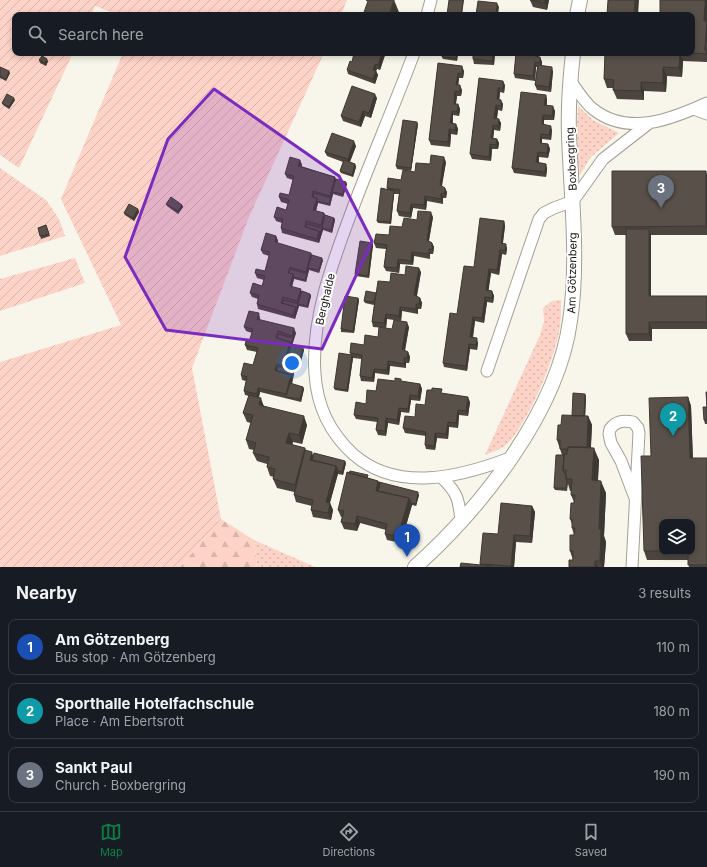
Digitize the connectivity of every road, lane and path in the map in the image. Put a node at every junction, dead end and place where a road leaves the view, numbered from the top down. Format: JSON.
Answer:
{"nodes":[{"id":1,"x":431,"y":0,"type":"edge"},
{"id":2,"x":580,"y":0,"type":"edge"},
{"id":3,"x":428,"y":12,"type":"edge"},
{"id":4,"x":578,"y":12,"type":"edge"},
{"id":5,"x":413,"y":56,"type":"edge"},
{"id":6,"x":573,"y":56,"type":"edge"},
{"id":7,"x":570,"y":80,"type":"junction"},
{"id":8,"x":707,"y":103,"type":"edge"},
{"id":9,"x":694,"y":109,"type":"junction"},
{"id":10,"x":707,"y":114,"type":"edge"},
{"id":11,"x":648,"y":124,"type":"junction"},
{"id":12,"x":572,"y":201,"type":"junction"},
{"id":13,"x":487,"y":371,"type":"dead end"},
{"id":14,"x":510,"y":458,"type":"junction"},
{"id":15,"x":441,"y":476,"type":"junction"},
{"id":16,"x":635,"y":498,"type":"junction"},
{"id":17,"x":461,"y":521,"type":"junction"},
{"id":18,"x":415,"y":567,"type":"edge"},
{"id":19,"x":632,"y":567,"type":"edge"}],
"edges":[{"from":1,"to":3,"type":"street"},
{"from":2,"to":4,"type":"street"},
{"from":5,"to":15,"type":"street","name":"Berghalde"},
{"from":6,"to":7,"type":"street","name":"Boxbergring"},
{"from":7,"to":11,"type":"street","name":"Boxbergring"},
{"from":7,"to":12,"type":"street","name":"Boxbergring"},
{"from":8,"to":9,"type":"street","name":"Boxbergring"},
{"from":9,"to":10,"type":"street"},
{"from":9,"to":11,"type":"street","name":"Boxbergring"},
{"from":11,"to":12,"type":"street","name":"Boxbergring"},
{"from":12,"to":13,"type":"street"},
{"from":12,"to":14,"type":"street","name":"Am Götzenberg"},
{"from":14,"to":15,"type":"street","name":"Berghalde"},
{"from":14,"to":17,"type":"street","name":"Am Götzenberg"},
{"from":15,"to":17,"type":"street"},
{"from":16,"to":16,"type":"street"},
{"from":16,"to":19,"type":"street"},
{"from":17,"to":18,"type":"street","name":"Am Götzenberg"}]}
